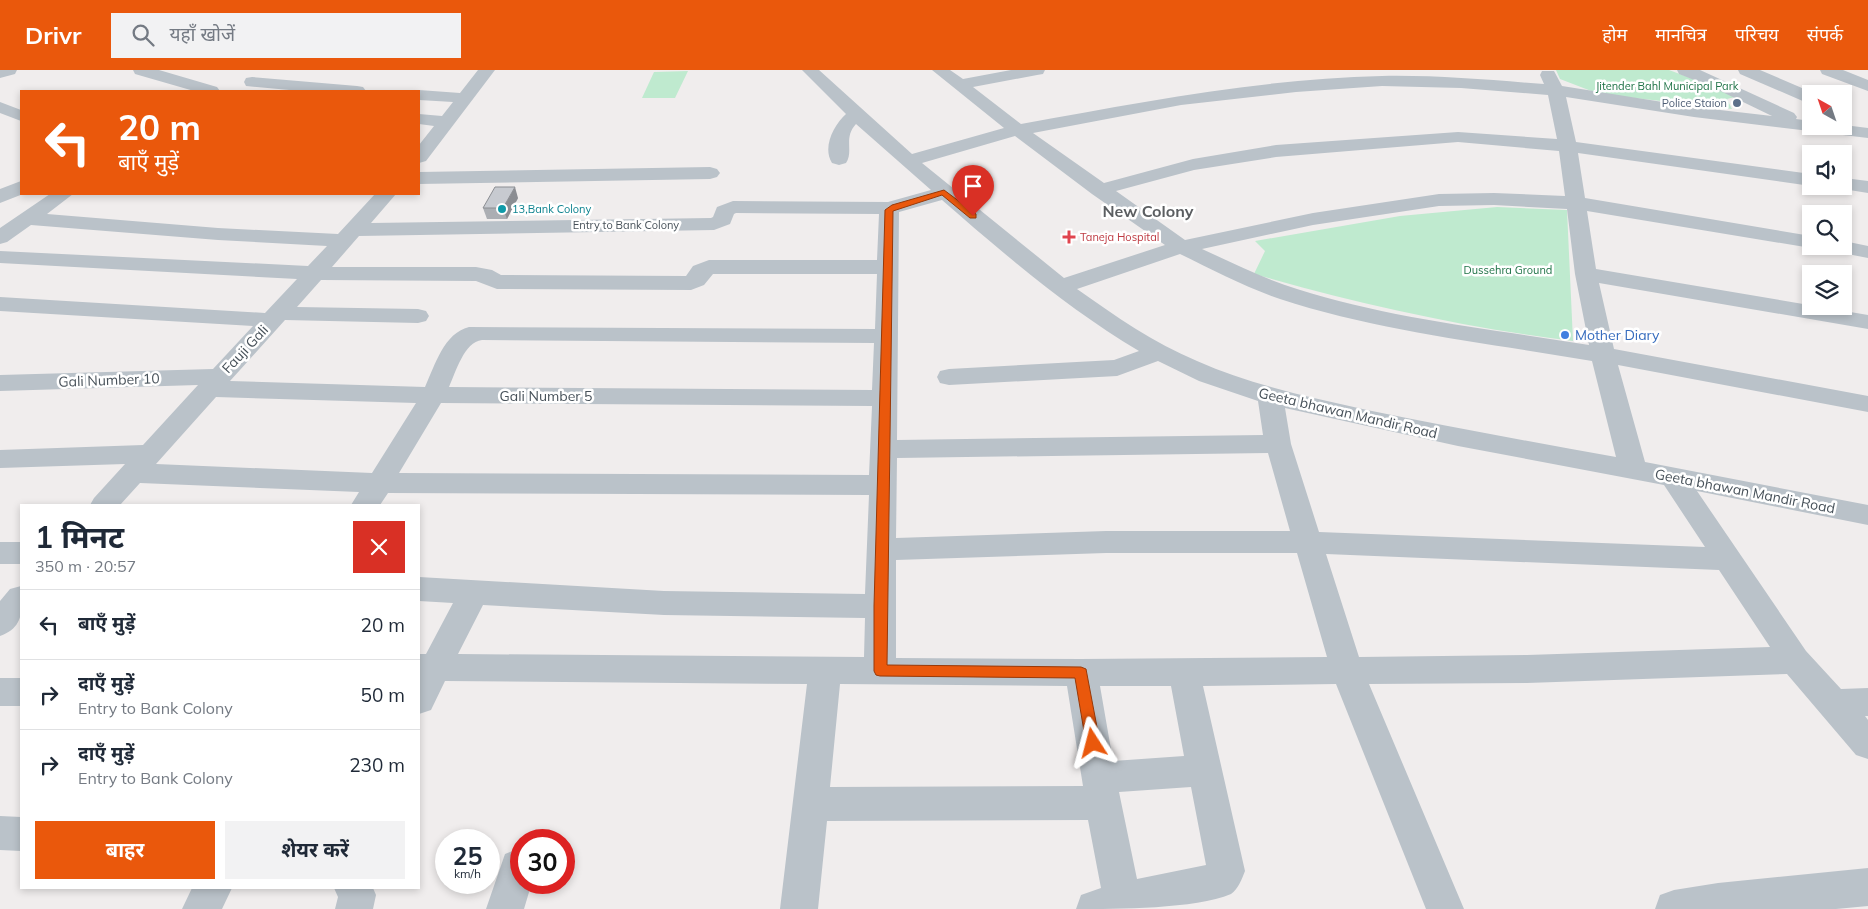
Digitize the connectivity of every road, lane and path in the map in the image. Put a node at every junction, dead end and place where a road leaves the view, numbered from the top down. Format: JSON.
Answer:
{"nodes":[{"id":1,"x":9,"y":70,"type":"edge"},
{"id":2,"x":140,"y":70,"type":"edge"},
{"id":3,"x":278,"y":70,"type":"edge"},
{"id":4,"x":487,"y":70,"type":"edge"},
{"id":5,"x":810,"y":70,"type":"edge"},
{"id":6,"x":940,"y":70,"type":"edge"},
{"id":7,"x":1037,"y":70,"type":"edge"},
{"id":8,"x":1545,"y":70,"type":"edge"},
{"id":9,"x":1685,"y":70,"type":"edge"},
{"id":10,"x":1746,"y":70,"type":"edge"},
{"id":11,"x":1828,"y":70,"type":"edge"},
{"id":12,"x":0,"y":73,"type":"edge"},
{"id":13,"x":1849,"y":73,"type":"edge"},
{"id":14,"x":960,"y":85,"type":"junction"},
{"id":15,"x":1868,"y":86,"type":"edge"},
{"id":16,"x":208,"y":90,"type":"edge"},
{"id":17,"x":338,"y":90,"type":"edge"},
{"id":18,"x":1556,"y":90,"type":"junction"},
{"id":19,"x":1802,"y":94,"type":"edge"},
{"id":20,"x":420,"y":95,"type":"edge"},
{"id":21,"x":464,"y":98,"type":"junction"},
{"id":22,"x":0,"y":108,"type":"edge"},
{"id":23,"x":855,"y":115,"type":"junction"},
{"id":24,"x":20,"y":116,"type":"edge"},
{"id":25,"x":420,"y":119,"type":"edge"},
{"id":26,"x":1852,"y":119,"type":"edge"},
{"id":27,"x":447,"y":122,"type":"junction"},
{"id":28,"x":1802,"y":122,"type":"edge"},
{"id":29,"x":1802,"y":125,"type":"edge"},
{"id":30,"x":1868,"y":127,"type":"edge"},
{"id":31,"x":1018,"y":130,"type":"junction"},
{"id":32,"x":1852,"y":131,"type":"edge"},
{"id":33,"x":1868,"y":133,"type":"edge"},
{"id":34,"x":1568,"y":146,"type":"junction"},
{"id":35,"x":421,"y":150,"type":"edge"},
{"id":36,"x":839,"y":158,"type":"dead end"},
{"id":37,"x":908,"y":161,"type":"junction"},
{"id":38,"x":710,"y":173,"type":"dead end"},
{"id":39,"x":420,"y":178,"type":"edge"},
{"id":40,"x":1802,"y":179,"type":"edge"},
{"id":41,"x":1852,"y":185,"type":"edge"},
{"id":42,"x":20,"y":187,"type":"edge"},
{"id":43,"x":1868,"y":187,"type":"edge"},
{"id":44,"x":1099,"y":190,"type":"junction"},
{"id":45,"x":944,"y":192,"type":"junction"},
{"id":46,"x":62,"y":195,"type":"edge"},
{"id":47,"x":385,"y":195,"type":"edge"},
{"id":48,"x":0,"y":196,"type":"edge"},
{"id":49,"x":1577,"y":203,"type":"junction"},
{"id":50,"x":890,"y":208,"type":"junction"},
{"id":51,"x":28,"y":219,"type":"junction"},
{"id":52,"x":347,"y":236,"type":"junction"},
{"id":53,"x":0,"y":238,"type":"edge"},
{"id":54,"x":1802,"y":240,"type":"edge"},
{"id":55,"x":1180,"y":247,"type":"junction"},
{"id":56,"x":1852,"y":249,"type":"edge"},
{"id":57,"x":1868,"y":252,"type":"edge"},
{"id":58,"x":0,"y":257,"type":"edge"},
{"id":59,"x":888,"y":267,"type":"junction"},
{"id":60,"x":314,"y":273,"type":"junction"},
{"id":61,"x":1586,"y":274,"type":"junction"},
{"id":62,"x":1060,"y":287,"type":"junction"},
{"id":63,"x":0,"y":304,"type":"edge"},
{"id":64,"x":276,"y":316,"type":"junction"},
{"id":65,"x":418,"y":316,"type":"dead end"},
{"id":66,"x":1868,"y":322,"type":"edge"},
{"id":67,"x":886,"y":336,"type":"junction"},
{"id":68,"x":1157,"y":350,"type":"junction"},
{"id":69,"x":1604,"y":355,"type":"junction"},
{"id":70,"x":949,"y":377,"type":"dead end"},
{"id":71,"x":0,"y":383,"type":"edge"},
{"id":72,"x":213,"y":383,"type":"junction"},
{"id":73,"x":433,"y":395,"type":"junction"},
{"id":74,"x":1270,"y":397,"type":"junction"},
{"id":75,"x":884,"y":398,"type":"junction"},
{"id":76,"x":1868,"y":404,"type":"edge"},
{"id":77,"x":1278,"y":444,"type":"junction"},
{"id":78,"x":884,"y":449,"type":"junction"},
{"id":79,"x":0,"y":459,"type":"edge"},
{"id":80,"x":140,"y":464,"type":"junction"},
{"id":81,"x":1634,"y":469,"type":"junction"},
{"id":82,"x":1674,"y":478,"type":"junction"},
{"id":83,"x":380,"y":483,"type":"junction"},
{"id":84,"x":882,"y":485,"type":"junction"},
{"id":85,"x":105,"y":504,"type":"edge"},
{"id":86,"x":366,"y":504,"type":"edge"},
{"id":87,"x":1868,"y":516,"type":"edge"},
{"id":88,"x":1308,"y":542,"type":"junction"},
{"id":89,"x":881,"y":549,"type":"junction"},
{"id":90,"x":0,"y":553,"type":"edge"},
{"id":91,"x":20,"y":553,"type":"edge"},
{"id":92,"x":1726,"y":559,"type":"junction"},
{"id":93,"x":420,"y":589,"type":"edge"},
{"id":94,"x":474,"y":592,"type":"junction"},
{"id":95,"x":20,"y":599,"type":"edge"},
{"id":96,"x":880,"y":606,"type":"junction"},
{"id":97,"x":0,"y":623,"type":"edge"},
{"id":98,"x":1795,"y":660,"type":"junction"},
{"id":99,"x":428,"y":667,"type":"edge"},
{"id":100,"x":825,"y":671,"type":"junction"},
{"id":101,"x":880,"y":671,"type":"junction"},
{"id":102,"x":1347,"y":671,"type":"junction"},
{"id":103,"x":1184,"y":672,"type":"junction"},
{"id":104,"x":1081,"y":673,"type":"junction"},
{"id":105,"x":0,"y":692,"type":"edge"},
{"id":106,"x":20,"y":692,"type":"edge"},
{"id":107,"x":420,"y":696,"type":"edge"},
{"id":108,"x":1868,"y":702,"type":"edge"},
{"id":109,"x":1834,"y":704,"type":"junction"},
{"id":110,"x":1868,"y":744,"type":"edge"},
{"id":111,"x":1204,"y":770,"type":"junction"},
{"id":112,"x":1101,"y":791,"type":"junction"},
{"id":113,"x":811,"y":804,"type":"junction"},
{"id":114,"x":0,"y":833,"type":"edge"},
{"id":115,"x":20,"y":834,"type":"edge"},
{"id":116,"x":1868,"y":887,"type":"edge"},
{"id":117,"x":212,"y":889,"type":"edge"},
{"id":118,"x":354,"y":889,"type":"edge"},
{"id":119,"x":510,"y":893,"type":"edge"},
{"id":120,"x":1109,"y":905,"type":"edge"},
{"id":121,"x":1720,"y":905,"type":"edge"},
{"id":122,"x":201,"y":909,"type":"edge"},
{"id":123,"x":354,"y":909,"type":"edge"},
{"id":124,"x":505,"y":909,"type":"edge"},
{"id":125,"x":799,"y":909,"type":"edge"},
{"id":126,"x":1445,"y":909,"type":"edge"},
{"id":127,"x":1674,"y":909,"type":"edge"}],
"edges":[{"from":1,"to":12,"type":"street"},
{"from":2,"to":16,"type":"street"},
{"from":3,"to":17,"type":"street"},
{"from":4,"to":21,"type":"street"},
{"from":5,"to":23,"type":"street","name":"Geeta bhawan Mandir Road"},
{"from":6,"to":14,"type":"street"},
{"from":7,"to":14,"type":"street"},
{"from":8,"to":18,"type":"street"},
{"from":9,"to":28,"type":"street"},
{"from":10,"to":19,"type":"street"},
{"from":11,"to":13,"type":"street"},
{"from":13,"to":15,"type":"street"},
{"from":14,"to":31,"type":"street"},
{"from":18,"to":29,"type":"street"},
{"from":18,"to":31,"type":"street"},
{"from":18,"to":34,"type":"street"},
{"from":20,"to":21,"type":"street"},
{"from":21,"to":27,"type":"street"},
{"from":22,"to":24,"type":"street"},
{"from":23,"to":36,"type":"street"},
{"from":23,"to":37,"type":"street","name":"Geeta bhawan Mandir Road"},
{"from":25,"to":27,"type":"street"},
{"from":26,"to":30,"type":"street"},
{"from":27,"to":35,"type":"street"},
{"from":31,"to":37,"type":"street"},
{"from":31,"to":44,"type":"street"},
{"from":32,"to":33,"type":"street"},
{"from":34,"to":40,"type":"street"},
{"from":34,"to":44,"type":"street"},
{"from":34,"to":49,"type":"street"},
{"from":37,"to":45,"type":"street","name":"Geeta bhawan Mandir Road"},
{"from":38,"to":39,"type":"street"},
{"from":41,"to":43,"type":"street"},
{"from":42,"to":48,"type":"street"},
{"from":44,"to":55,"type":"street"},
{"from":45,"to":50,"type":"street","name":"Entry to Bank Colony"},
{"from":45,"to":62,"type":"street","name":"Geeta bhawan Mandir Road"},
{"from":46,"to":51,"type":"street"},
{"from":47,"to":52,"type":"street","name":"Fauji Gali"},
{"from":49,"to":54,"type":"street"},
{"from":49,"to":55,"type":"street"},
{"from":49,"to":61,"type":"street"},
{"from":50,"to":52,"type":"street","name":"Entry to Bank Colony"},
{"from":50,"to":59,"type":"street"},
{"from":51,"to":52,"type":"street","name":"Entry to Bank Colony"},
{"from":51,"to":53,"type":"street"},
{"from":52,"to":60,"type":"street","name":"Fauji Gali"},
{"from":55,"to":62,"type":"street"},
{"from":55,"to":69,"type":"street"},
{"from":56,"to":57,"type":"street"},
{"from":58,"to":60,"type":"street"},
{"from":59,"to":60,"type":"street"},
{"from":59,"to":67,"type":"street"},
{"from":60,"to":64,"type":"street","name":"Fauji Gali"},
{"from":61,"to":66,"type":"street"},
{"from":61,"to":69,"type":"street"},
{"from":62,"to":68,"type":"street","name":"Geeta bhawan Mandir Road"},
{"from":63,"to":64,"type":"street"},
{"from":64,"to":65,"type":"street"},
{"from":64,"to":72,"type":"street","name":"Fauji Gali"},
{"from":67,"to":73,"type":"street"},
{"from":67,"to":75,"type":"street"},
{"from":68,"to":70,"type":"street"},
{"from":68,"to":74,"type":"street","name":"Geeta bhawan Mandir Road"},
{"from":69,"to":76,"type":"street"},
{"from":69,"to":81,"type":"street"},
{"from":71,"to":72,"type":"street","name":"Gali Number 10"},
{"from":72,"to":73,"type":"street","name":"Gali Number 5"},
{"from":72,"to":80,"type":"street","name":"Fauji Gali"},
{"from":73,"to":75,"type":"street","name":"Gali Number 5"},
{"from":73,"to":83,"type":"street"},
{"from":74,"to":77,"type":"street"},
{"from":74,"to":81,"type":"street","name":"Geeta bhawan Mandir Road"},
{"from":75,"to":78,"type":"street"},
{"from":77,"to":78,"type":"street"},
{"from":77,"to":88,"type":"street"},
{"from":78,"to":84,"type":"street"},
{"from":79,"to":80,"type":"street"},
{"from":80,"to":83,"type":"street"},
{"from":80,"to":85,"type":"street","name":"Fauji Gali"},
{"from":81,"to":82,"type":"street","name":"Geeta bhawan Mandir Road"},
{"from":82,"to":87,"type":"street","name":"Geeta bhawan Mandir Road"},
{"from":82,"to":92,"type":"street"},
{"from":83,"to":84,"type":"street"},
{"from":83,"to":86,"type":"street"},
{"from":84,"to":89,"type":"street"},
{"from":88,"to":89,"type":"street"},
{"from":88,"to":92,"type":"street"},
{"from":88,"to":102,"type":"street"},
{"from":89,"to":96,"type":"street"},
{"from":90,"to":91,"type":"street"},
{"from":92,"to":98,"type":"street"},
{"from":93,"to":94,"type":"street"},
{"from":94,"to":96,"type":"street"},
{"from":94,"to":99,"type":"street"},
{"from":95,"to":97,"type":"street"},
{"from":96,"to":101,"type":"street"},
{"from":98,"to":102,"type":"street"},
{"from":98,"to":109,"type":"street"},
{"from":99,"to":100,"type":"street"},
{"from":99,"to":107,"type":"street"},
{"from":100,"to":101,"type":"street"},
{"from":100,"to":113,"type":"street"},
{"from":101,"to":104,"type":"street"},
{"from":102,"to":103,"type":"street"},
{"from":102,"to":126,"type":"street"},
{"from":103,"to":104,"type":"street"},
{"from":103,"to":111,"type":"street"},
{"from":104,"to":112,"type":"street"},
{"from":105,"to":106,"type":"street"},
{"from":108,"to":109,"type":"street"},
{"from":109,"to":110,"type":"street"},
{"from":111,"to":112,"type":"street"},
{"from":111,"to":120,"type":"street"},
{"from":112,"to":113,"type":"street"},
{"from":112,"to":120,"type":"street"},
{"from":113,"to":125,"type":"street"},
{"from":114,"to":115,"type":"street"},
{"from":116,"to":121,"type":"street"},
{"from":117,"to":122,"type":"street"},
{"from":118,"to":123,"type":"street"},
{"from":119,"to":124,"type":"street"},
{"from":121,"to":127,"type":"street"}]}
